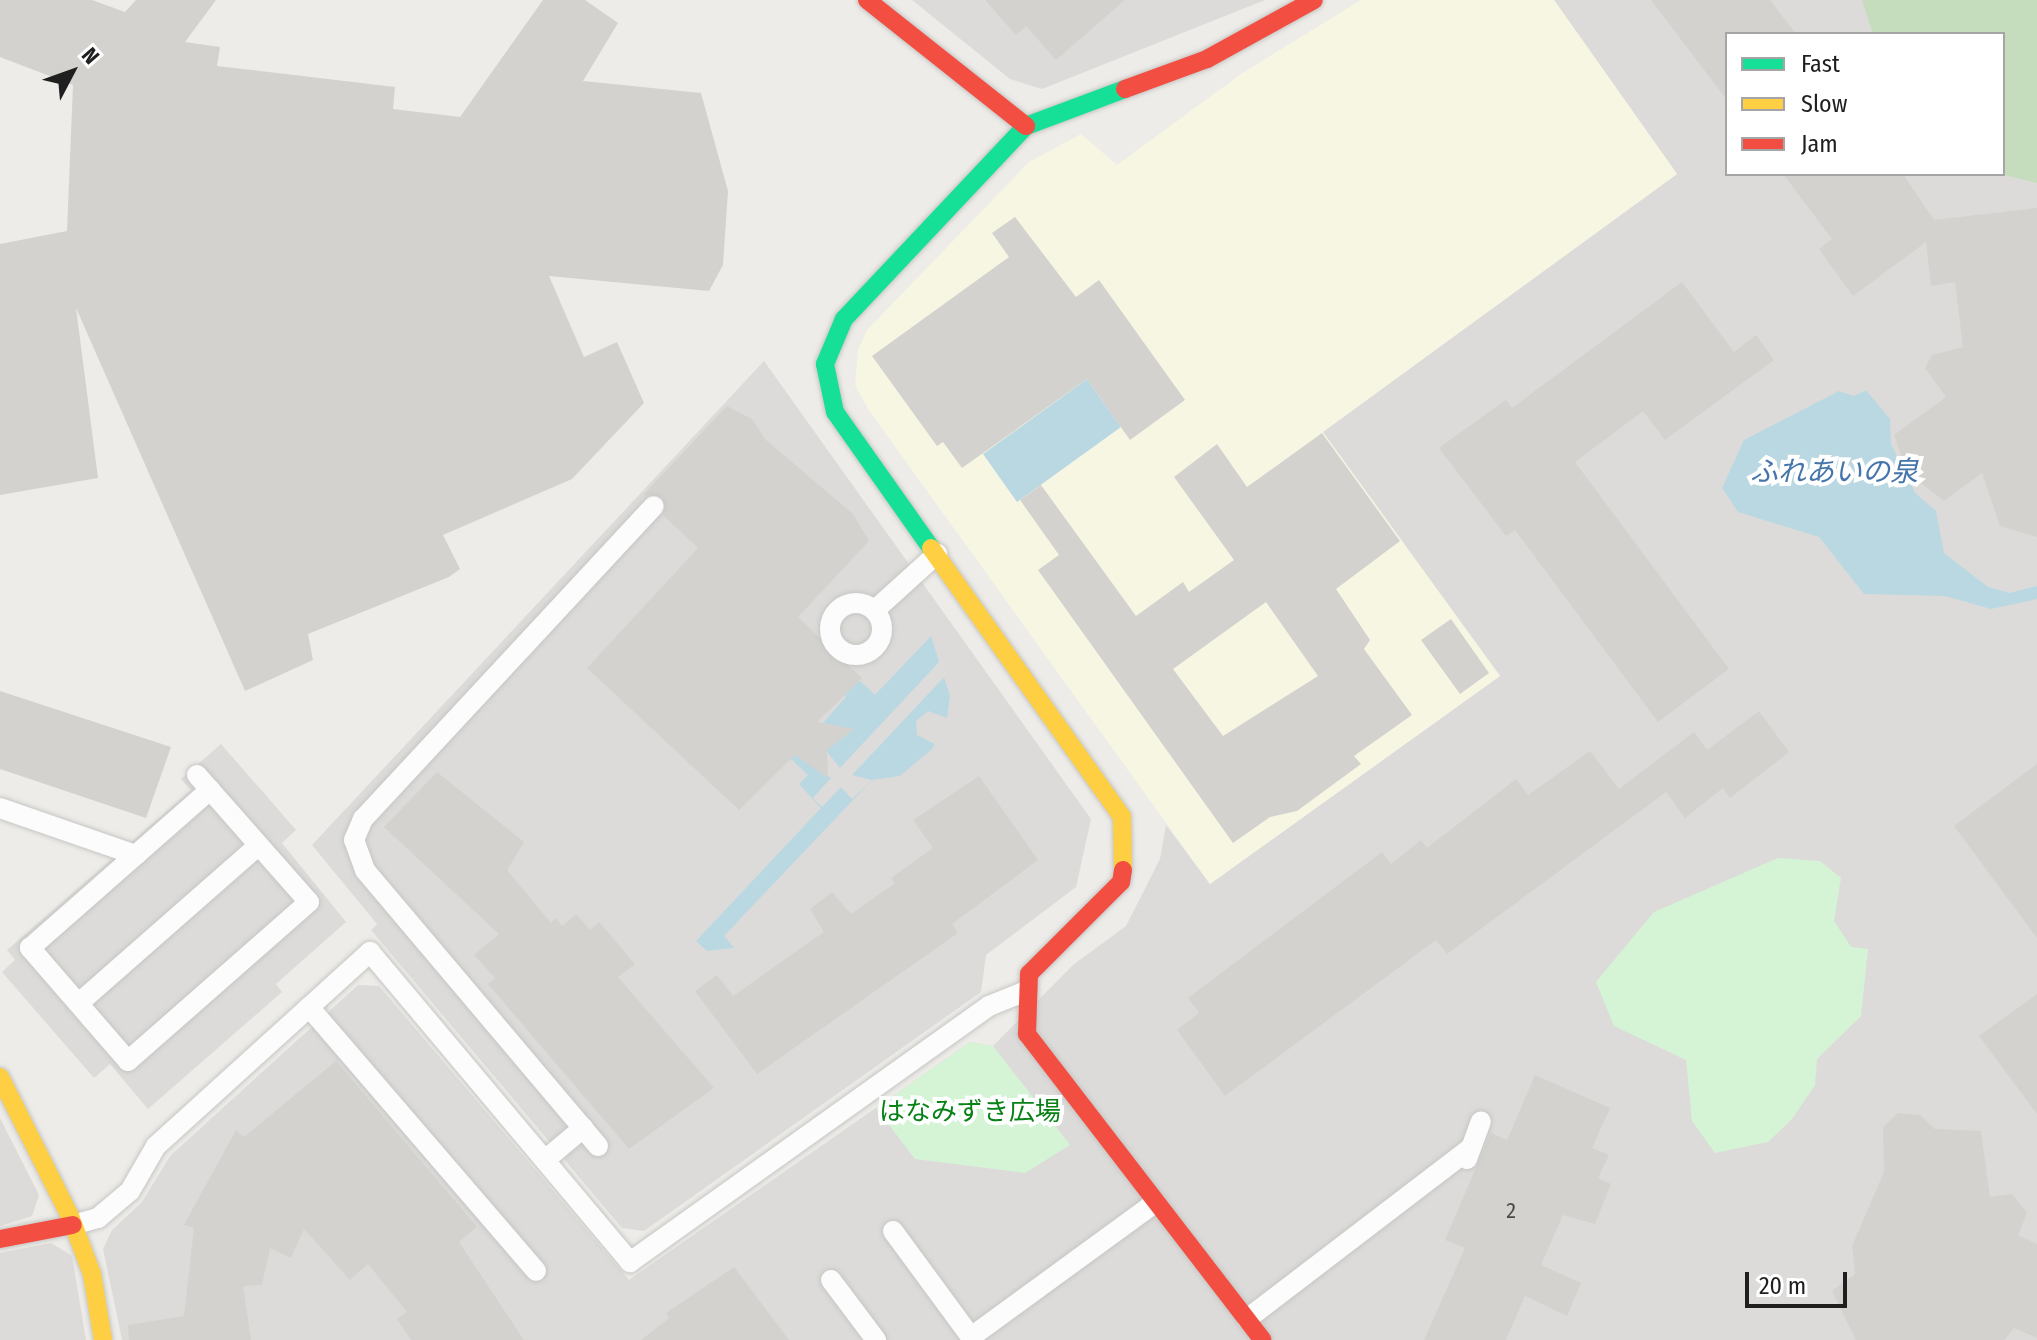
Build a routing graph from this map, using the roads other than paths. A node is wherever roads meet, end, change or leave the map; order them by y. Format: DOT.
graph roads {
  1 [pos="867,0"];
  2 [pos="1314,0"];
  3 [pos="906,1"];
  4 [pos="891,20"];
  5 [pos="1026,126"];
  6 [pos="654,506"];
  7 [pos="937,554"];
  8 [pos="875,610"];
  9 [pos="0,808"];
  10 [pos="258,846"];
  11 [pos="136,855"];
  12 [pos="1026,991"];
  13 [pos="79,1003"];
  14 [pos="309,1007"];
  15 [pos="0,1077"];
  16 [pos="1481,1121"];
  17 [pos="583,1128"];
  18 [pos="598,1146"];
  19 [pos="1471,1148"];
  20 [pos="545,1160"];
  21 [pos="1463,1169"];
  22 [pos="1155,1203"];
  23 [pos="73,1225"];
  24 [pos="893,1231"];
  25 [pos="0,1239"];
  26 [pos="536,1271"];
  27 [pos="831,1280"];
  28 [pos="1247,1319"];
  29 [pos="971,1339"];
  30 [pos="103,1340"];
  31 [pos="876,1340"];
  32 [pos="1263,1340"];
  1 -- 4 [label="street"];
  2 -- 5 [label="street"];
  3 -- 4 [label="lane"];
  4 -- 5 [label="street"];
  5 -- 7 [label="street"];
  6 -- 17 [label="lane"];
  7 -- 8 [label="lane"];
  7 -- 12 [label="street"];
  9 -- 11 [label="lane"];
  10 -- 11 [label="lane"];
  10 -- 13 [label="lane"];
  10 -- 13 [label="lane"];
  11 -- 13 [label="lane"];
  12 -- 20 [label="lane"];
  12 -- 22 [label="street"];
  14 -- 20 [label="lane"];
  14 -- 23 [label="lane"];
  14 -- 26 [label="lane"];
  15 -- 23 [label="street"];
  16 -- 19 [label="lane"];
  17 -- 18 [label="lane"];
  17 -- 20 [label="lane"];
  19 -- 21 [label="lane"];
  19 -- 28 [label="lane"];
  22 -- 28 [label="street"];
  22 -- 29 [label="lane"];
  23 -- 25 [label="street"];
  23 -- 30 [label="street"];
  24 -- 29 [label="lane"];
  27 -- 31 [label="lane"];
  28 -- 32 [label="street"];
}
